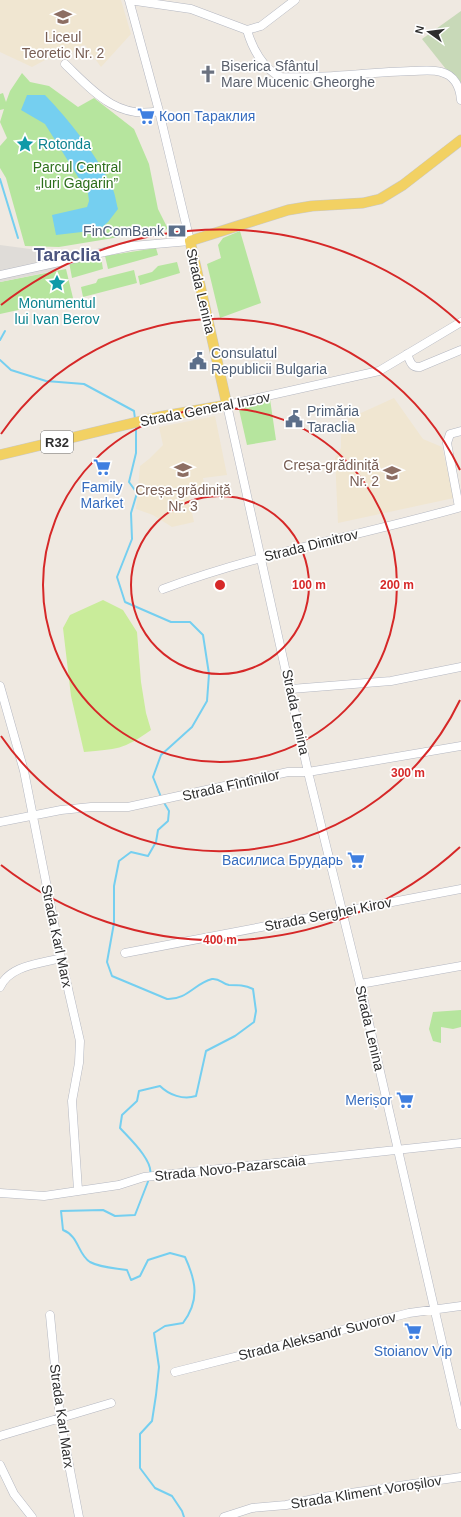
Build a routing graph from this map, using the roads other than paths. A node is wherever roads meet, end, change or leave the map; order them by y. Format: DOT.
graph roads {
  1 [pos="129,0"];
  2 [pos="295,0"];
  3 [pos="247,30"];
  4 [pos="65,64"];
  5 [pos="461,100"];
  6 [pos="159,111"];
  7 [pos="461,140"];
  8 [pos="190,241"];
  9 [pos="0,275"];
  10 [pos="461,322"];
  11 [pos="461,350"];
  12 [pos="407,354"];
  13 [pos="227,405"];
  14 [pos="461,431"];
  15 [pos="0,455"];
  16 [pos="460,507"];
  17 [pos="261,558"];
  18 [pos="163,589"];
  19 [pos="461,667"];
  20 [pos="0,686"];
  21 [pos="291,689"];
  22 [pos="461,746"];
  23 [pos="308,772"];
  24 [pos="34,816"];
  25 [pos="0,822"];
  26 [pos="461,889"];
  27 [pos="341,911"];
  28 [pos="125,953"];
  29 [pos="61,958"];
  30 [pos="461,966"];
  31 [pos="360,984"];
  32 [pos="0,987"];
  33 [pos="461,1143"];
  34 [pos="397,1150"];
  35 [pos="78,1190"];
  36 [pos="0,1194"];
  37 [pos="461,1306"];
  38 [pos="433,1309"];
  39 [pos="50,1315"];
  40 [pos="175,1372"];
  41 [pos="111,1403"];
  42 [pos="60,1418"];
  43 [pos="461,1425"];
  44 [pos="0,1436"];
  45 [pos="0,1465"];
  46 [pos="461,1477"];
  47 [pos="32,1517"];
  48 [pos="79,1517"];
  49 [pos="224,1517"];
  1 -- 3 [label="street"];
  1 -- 6 [label="street, Strada Lenina"];
  2 -- 3 [label="street"];
  3 -- 5 [label="street"];
  4 -- 6 [label="street"];
  6 -- 8 [label="street, Strada Lenina"];
  7 -- 8 [label="main road"];
  8 -- 9 [label="street"];
  8 -- 13 [label="main road, Strada Lenina"];
  10 -- 12 [label="street, Strada General Inzov"];
  11 -- 12 [label="street"];
  12 -- 13 [label="street, Strada General Inzov"];
  13 -- 15 [label="main road, Strada General Inzov / R32"];
  13 -- 17 [label="street, Strada Lenina"];
  14 -- 16 [label="street"];
  16 -- 17 [label="street, Strada Dimitrov"];
  17 -- 18 [label="street, Strada Dimitrov"];
  17 -- 21 [label="street, Strada Lenina"];
  19 -- 21 [label="street"];
  20 -- 24 [label="street, Strada Karl Marx"];
  21 -- 23 [label="street, Strada Lenina"];
  22 -- 23 [label="street, Strada Fîntînilor"];
  23 -- 24 [label="street, Strada Fîntînilor"];
  23 -- 27 [label="street, Strada Lenina"];
  24 -- 25 [label="street, Strada Fîntînilor"];
  24 -- 29 [label="street, Strada Karl Marx"];
  26 -- 27 [label="street, Strada Serghei Kirov"];
  27 -- 28 [label="street, Strada Serghei Kirov"];
  27 -- 31 [label="street, Strada Lenina"];
  29 -- 32 [label="street"];
  29 -- 35 [label="street, Strada Karl Marx"];
  30 -- 31 [label="street"];
  31 -- 34 [label="street, Strada Lenina"];
  33 -- 34 [label="street, Strada Novo-Pazarscaia"];
  34 -- 35 [label="street, Strada Novo-Pazarscaia"];
  34 -- 38 [label="street, Strada Lenina"];
  35 -- 36 [label="street, Strada Novo-Pazarscaia"];
  37 -- 38 [label="street, Strada Aleksandr Suvorov"];
  38 -- 40 [label="street, Strada Aleksandr Suvorov"];
  38 -- 43 [label="street, Strada Lenina"];
  39 -- 42 [label="street, Strada Karl Marx"];
  41 -- 42 [label="street"];
  42 -- 44 [label="street"];
  42 -- 48 [label="street, Strada Karl Marx"];
  45 -- 47 [label="street"];
  46 -- 49 [label="street, Strada Kliment Voroșilov"];
}
